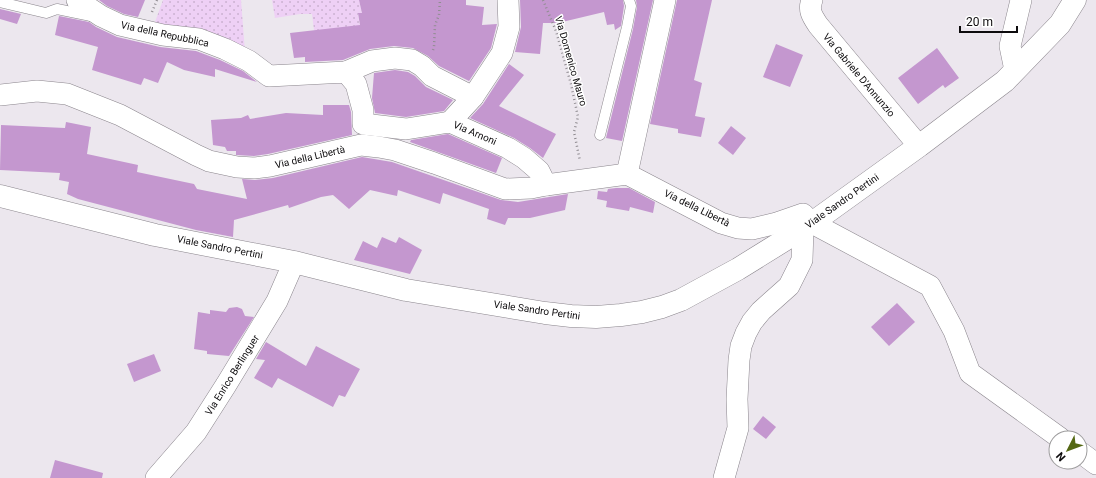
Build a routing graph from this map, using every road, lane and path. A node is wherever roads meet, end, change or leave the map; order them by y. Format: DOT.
graph roads {
  1 [pos="77,0"];
  2 [pos="440,0"];
  3 [pos="508,0"];
  4 [pos="544,0"];
  5 [pos="629,0"];
  6 [pos="665,0"];
  7 [pos="812,0"];
  8 [pos="1021,0"];
  9 [pos="1075,0"];
  10 [pos="0,2"];
  11 [pos="101,16"];
  12 [pos="422,66"];
  13 [pos="1015,70"];
  14 [pos="346,72"];
  15 [pos="0,95"];
  16 [pos="473,97"];
  17 [pos="450,122"];
  18 [pos="600,134"];
  19 [pos="918,146"];
  20 [pos="578,151"];
  21 [pos="627,174"];
  22 [pos="546,185"];
  23 [pos="0,196"];
  24 [pos="807,226"];
  25 [pos="294,262"];
  26 [pos="1049,430"];
  27 [pos="156,478"];
  28 [pos="724,478"];
  1 -- 11 [label="street, Via della Repubblica"];
  2 -- 12 [label="path"];
  3 -- 16 [label="street"];
  4 -- 20 [label="path, Via Domenico Mauro"];
  5 -- 18 [label="lane"];
  6 -- 21 [label="street"];
  7 -- 19 [label="street, Via Gabriele D'Annunzio"];
  8 -- 13 [label="street"];
  9 -- 13 [label="street, Viale Sandro Pertini"];
  10 -- 11 [label="lane"];
  11 -- 14 [label="street, Via della Repubblica"];
  12 -- 14 [label="street, Via della Repubblica"];
  12 -- 16 [label="street, Via della Repubblica"];
  13 -- 19 [label="street, Viale Sandro Pertini"];
  14 -- 17 [label="street, Via Arnoni"];
  15 -- 22 [label="street, Via della Libertà"];
  16 -- 17 [label="street"];
  17 -- 22 [label="street, Via Arnoni"];
  19 -- 24 [label="street, Viale Sandro Pertini"];
  21 -- 22 [label="street, Via della Libertà"];
  21 -- 24 [label="street, Via della Libertà"];
  23 -- 25 [label="street, Viale Sandro Pertini"];
  24 -- 25 [label="street, Viale Sandro Pertini"];
  24 -- 26 [label="street"];
  24 -- 28 [label="street"];
  25 -- 27 [label="street, Via Enrico Berlinguer"];
}
